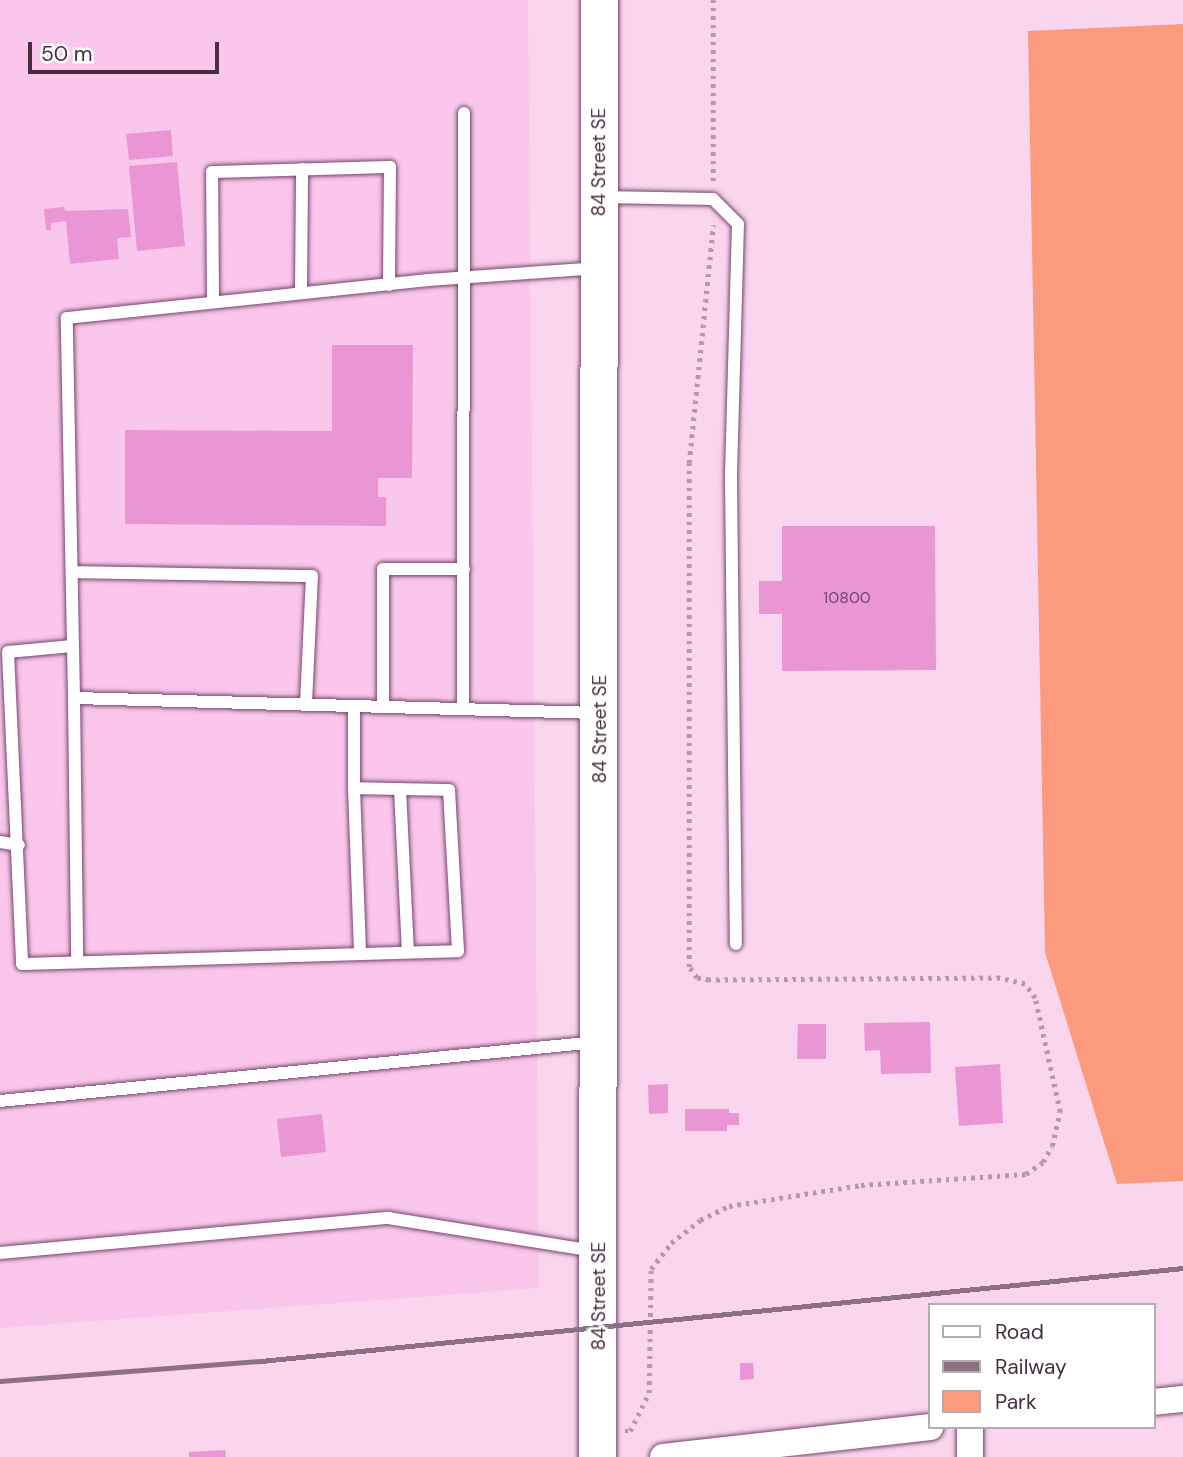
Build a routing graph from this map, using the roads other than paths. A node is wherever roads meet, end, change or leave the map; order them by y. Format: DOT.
graph roads {
  1 [pos="599,0"];
  2 [pos="464,113"];
  3 [pos="302,169"];
  4 [pos="599,197"];
  5 [pos="599,268"];
  6 [pos="465,278"];
  7 [pos="389,285"];
  8 [pos="301,292"];
  9 [pos="213,301"];
  10 [pos="464,569"];
  11 [pos="72,572"];
  12 [pos="72,646"];
  13 [pos="4,652"];
  14 [pos="74,698"];
  15 [pos="306,705"];
  16 [pos="354,706"];
  17 [pos="383,707"];
  18 [pos="463,709"];
  19 [pos="600,713"];
  20 [pos="354,788"];
  21 [pos="400,789"];
  22 [pos="0,842"];
  23 [pos="19,845"];
  24 [pos="736,944"];
  25 [pos="408,952"];
  26 [pos="359,953"];
  27 [pos="77,961"];
  28 [pos="600,1042"];
  29 [pos="0,1101"];
  30 [pos="600,1252"];
  31 [pos="0,1254"];
  32 [pos="1183,1399"];
  33 [pos="1155,1402"];
  34 [pos="928,1427"];
  35 [pos="970,1429"];
  36 [pos="597,1457"];
  37 [pos="663,1457"];
  38 [pos="970,1457"];
  1 -- 4 [label="street, 84 Street SE"];
  2 -- 6 [label="lane"];
  3 -- 7 [label="lane"];
  3 -- 8 [label="lane"];
  3 -- 9 [label="lane"];
  4 -- 5 [label="street, 84 Street SE"];
  4 -- 24 [label="lane"];
  5 -- 6 [label="lane"];
  5 -- 19 [label="street, 84 Street SE"];
  6 -- 7 [label="lane"];
  6 -- 10 [label="lane"];
  7 -- 8 [label="lane"];
  8 -- 9 [label="lane"];
  9 -- 11 [label="lane"];
  10 -- 17 [label="lane"];
  10 -- 18 [label="lane"];
  11 -- 12 [label="lane"];
  11 -- 15 [label="lane"];
  12 -- 13 [label="lane"];
  12 -- 14 [label="lane"];
  13 -- 23 [label="lane"];
  14 -- 15 [label="lane"];
  14 -- 27 [label="lane"];
  15 -- 16 [label="lane"];
  16 -- 17 [label="lane"];
  16 -- 20 [label="lane"];
  17 -- 18 [label="lane"];
  18 -- 19 [label="lane"];
  19 -- 28 [label="street, 84 Street SE"];
  20 -- 21 [label="lane"];
  20 -- 26 [label="lane"];
  21 -- 25 [label="lane"];
  21 -- 25 [label="lane"];
  22 -- 23 [label="lane"];
  23 -- 27 [label="lane"];
  25 -- 26 [label="lane"];
  26 -- 27 [label="lane"];
  28 -- 29 [label="lane"];
  28 -- 30 [label="street, 84 Street SE"];
  30 -- 31 [label="lane"];
  30 -- 36 [label="street, 84 Street SE"];
  32 -- 33 [label="street"];
  34 -- 37 [label="street"];
  35 -- 38 [label="street"];
}
